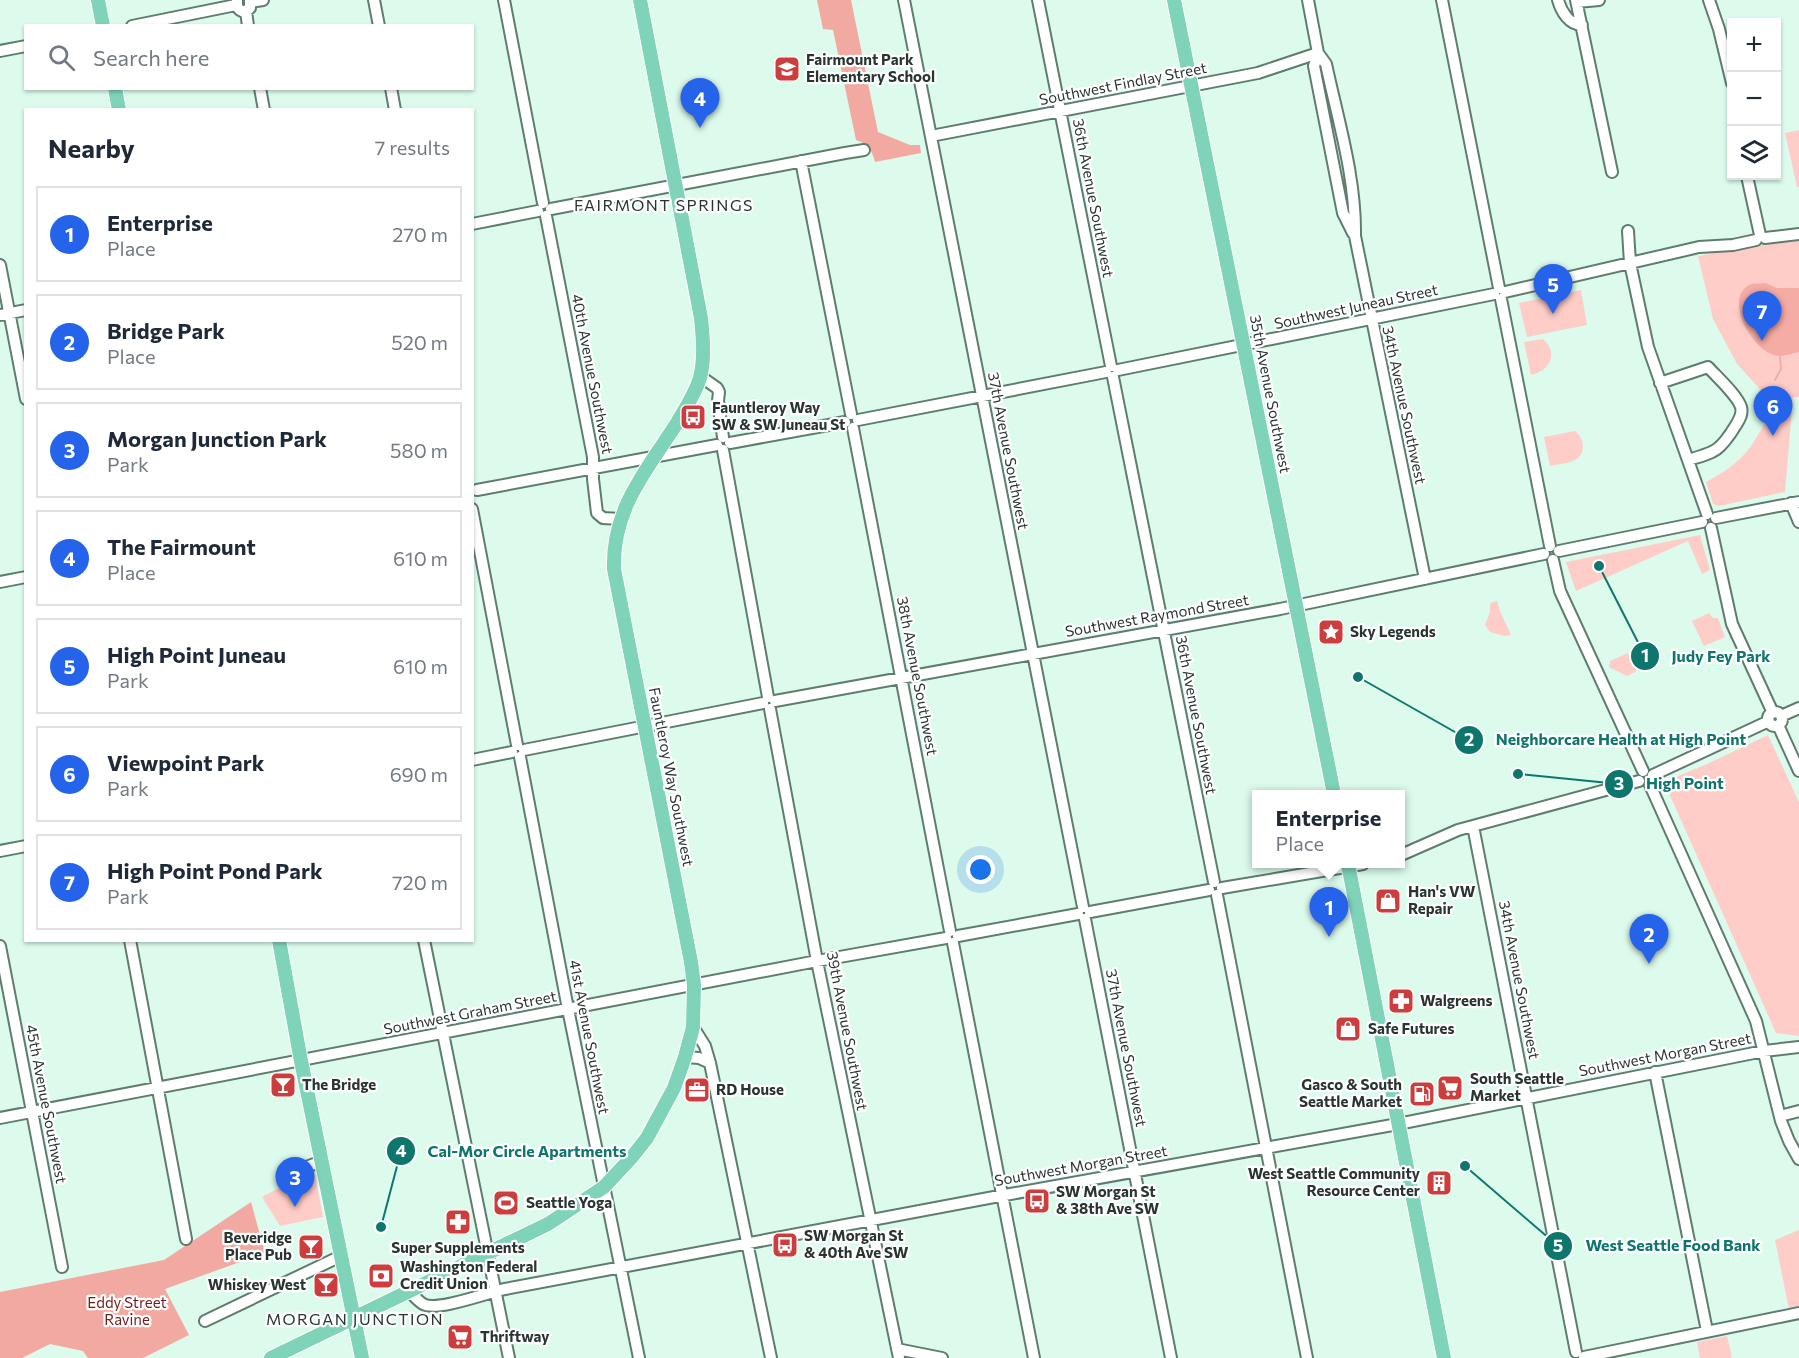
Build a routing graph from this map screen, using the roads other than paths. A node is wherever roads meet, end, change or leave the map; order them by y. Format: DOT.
graph roads {
  1 [pos="99,0"];
  2 [pos="263,0"];
  3 [pos="374,0"];
  4 [pos="504,0"];
  5 [pos="640,0"];
  6 [pos="904,0"];
  7 [pos="1038,0"];
  8 [pos="1174,0"];
  9 [pos="1308,0"];
  10 [pos="1442,0"];
  11 [pos="1558,0"];
  12 [pos="1599,0"];
  13 [pos="1709,0"];
  14 [pos="1577,1"];
  15 [pos="244,4"];
  16 [pos="103,24"];
  17 [pos="142,24"];
  18 [pos="248,24"];
  19 [pos="379,24"];
  20 [pos="1582,25"];
  21 [pos="24,46"];
  22 [pos="0,51"];
  23 [pos="1318,53"];
  24 [pos="1729,72"];
  25 [pos="1192,87"];
  26 [pos="116,90"];
  27 [pos="260,90"];
  28 [pos="391,90"];
  29 [pos="120,108"];
  30 [pos="264,108"];
  31 [pos="395,108"];
  32 [pos="1060,111"];
  33 [pos="931,136"];
  34 [pos="864,150"];
  35 [pos="801,161"];
  36 [pos="1612,172"];
  37 [pos="1748,180"];
  38 [pos="676,185"];
  39 [pos="545,210"];
  40 [pos="474,224"];
  41 [pos="1628,231"];
  42 [pos="1799,234"];
  43 [pos="1760,238"];
  44 [pos="1630,263"];
  45 [pos="0,265"];
  46 [pos="1500,293"];
  47 [pos="24,310"];
  48 [pos="5,314"];
  49 [pos="1372,319"];
  50 [pos="1244,346"];
  51 [pos="1112,371"];
  52 [pos="700,376"];
  53 [pos="1660,383"];
  54 [pos="24,391"];
  55 [pos="982,395"];
  56 [pos="852,421"];
  57 [pos="723,444"];
  58 [pos="656,457"];
  59 [pos="1688,460"];
  60 [pos="593,469"];
  61 [pos="474,491"];
  62 [pos="1795,503"];
  63 [pos="620,519"];
  64 [pos="474,520"];
  65 [pos="1709,520"];
  66 [pos="1799,522"];
  67 [pos="1551,553"];
  68 [pos="24,577"];
  69 [pos="1425,579"];
  70 [pos="0,582"];
  71 [pos="1295,606"];
  72 [pos="1164,630"];
  73 [pos="1033,654"];
  74 [pos="902,678"];
  75 [pos="769,703"];
  76 [pos="1799,708"];
  77 [pos="1775,719"];
  78 [pos="645,726"];
  79 [pos="518,751"];
  80 [pos="474,760"];
  81 [pos="1799,771"];
  82 [pos="1646,778"];
  83 [pos="1333,790"];
  84 [pos="1473,826"];
  85 [pos="24,846"];
  86 [pos="0,851"];
  87 [pos="1405,853"];
  88 [pos="1331,868"];
  89 [pos="1354,868"];
  90 [pos="1215,889"];
  91 [pos="1084,913"];
  92 [pos="952,937"];
  93 [pos="130,942"];
  94 [pos="279,942"];
  95 [pos="424,942"];
  96 [pos="0,946"];
  97 [pos="817,961"];
  98 [pos="694,985"];
  99 [pos="568,1009"];
  100 [pos="693,1027"];
  101 [pos="442,1033"];
  102 [pos="1799,1047"];
  103 [pos="1764,1051"];
  104 [pos="1799,1054"];
  105 [pos="685,1057"];
  106 [pos="302,1061"];
  107 [pos="710,1063"];
  108 [pos="1655,1072"];
  109 [pos="158,1087"];
  110 [pos="1527,1098"];
  111 [pos="1799,1111"];
  112 [pos="32,1112"];
  113 [pos="1780,1116"];
  114 [pos="0,1118"];
  115 [pos="1398,1124"];
  116 [pos="1266,1148"];
  117 [pos="1799,1160"];
  118 [pos="322,1161"];
  119 [pos="1134,1172"];
  120 [pos="289,1180"];
  121 [pos="604,1187"];
  122 [pos="1002,1195"];
  123 [pos="870,1220"];
  124 [pos="186,1239"];
  125 [pos="748,1243"];
  126 [pos="487,1254"];
  127 [pos="341,1256"];
  128 [pos="62,1267"];
  129 [pos="620,1267"];
  130 [pos="495,1291"];
  131 [pos="409,1292"];
  132 [pos="1799,1313"];
  133 [pos="354,1318"];
  134 [pos="205,1321"];
  135 [pos="1707,1331"];
  136 [pos="898,1353"];
  137 [pos="1579,1356"];
  138 [pos="271,1358"];
  139 [pos="363,1358"];
  140 [pos="509,1358"];
  141 [pos="639,1358"];
  142 [pos="771,1358"];
  143 [pos="942,1358"];
  144 [pos="1034,1358"];
  145 [pos="1172,1358"];
  146 [pos="1307,1358"];
  147 [pos="1444,1358"];
  1 -- 16 [label="main road"];
  2 -- 15 [label="street"];
  3 -- 19 [label="street"];
  4 -- 39 [label="street, 40th Avenue Southwest"];
  5 -- 38 [label="main road, Fauntleroy Way Southwest"];
  6 -- 33 [label="street, 37th Avenue Southwest"];
  7 -- 32 [label="street, 36th Avenue Southwest"];
  8 -- 25 [label="main road, 35th Avenue Southwest"];
  9 -- 23 [label="street, 34th Avenue Southwest"];
  10 -- 46 [label="street"];
  11 -- 20 [label="street"];
  12 -- 14 [label="street"];
  13 -- 24 [label="street"];
  14 -- 20 [label="street"];
  15 -- 17 [label="street"];
  15 -- 18 [label="street"];
  20 -- 36 [label="street"];
  21 -- 22 [label="street"];
  23 -- 25 [label="street, Southwest Findlay Street"];
  23 -- 49 [label="street, 34th Avenue Southwest"];
  25 -- 32 [label="street, Southwest Findlay Street"];
  25 -- 50 [label="main road, 35th Avenue Southwest"];
  26 -- 29 [label="main road"];
  27 -- 30 [label="street"];
  28 -- 31 [label="street"];
  32 -- 33 [label="street, Southwest Findlay Street"];
  32 -- 51 [label="street, 36th Avenue Southwest"];
  33 -- 55 [label="street, 37th Avenue Southwest"];
  34 -- 35 [label="street"];
  35 -- 38 [label="street"];
  35 -- 56 [label="street, 38th Avenue Southwest"];
  37 -- 43 [label="street"];
  38 -- 39 [label="street"];
  38 -- 52 [label="main road, Fauntleroy Way Southwest"];
  39 -- 40 [label="street"];
  39 -- 60 [label="street, 40th Avenue Southwest"];
  41 -- 44 [label="street"];
  42 -- 43 [label="street, Southwest Juneau Street"];
  43 -- 44 [label="street, Southwest Juneau Street"];
  44 -- 46 [label="street, Southwest Juneau Street"];
  44 -- 53 [label="street"];
  45 -- 48 [label="street"];
  46 -- 49 [label="street, Southwest Juneau Street"];
  46 -- 67 [label="street"];
  47 -- 48 [label="street"];
  48 -- 54 [label="street"];
  49 -- 50 [label="street, Southwest Juneau Street"];
  49 -- 69 [label="street, 34th Avenue Southwest"];
  50 -- 51 [label="street, Southwest Juneau Street"];
  50 -- 71 [label="main road, 35th Avenue Southwest"];
  51 -- 55 [label="street, Southwest Juneau Street"];
  51 -- 72 [label="street, 36th Avenue Southwest"];
  52 -- 57 [label="street, 39th Avenue Southwest"];
  52 -- 58 [label="main road, Fauntleroy Way Southwest"];
  53 -- 59 [label="street"];
  53 -- 59 [label="street"];
  55 -- 56 [label="street, Southwest Juneau Street"];
  55 -- 73 [label="street, 37th Avenue Southwest"];
  56 -- 57 [label="street, Southwest Juneau Street"];
  56 -- 74 [label="street, 38th Avenue Southwest"];
  57 -- 58 [label="street, Southwest Juneau Street"];
  57 -- 75 [label="street, 39th Avenue Southwest"];
  58 -- 60 [label="street, Southwest Juneau Street"];
  58 -- 63 [label="main road, Fauntleroy Way Southwest"];
  59 -- 65 [label="street"];
  60 -- 61 [label="street, Southwest Juneau Street"];
  60 -- 63 [label="street, 40th Avenue Southwest"];
  62 -- 65 [label="street, Southwest Raymond Street"];
  62 -- 66 [label="street"];
  63 -- 78 [label="main road, Fauntleroy Way Southwest"];
  64 -- 79 [label="street, 41st Avenue Southwest"];
  65 -- 67 [label="street, Southwest Raymond Street"];
  65 -- 77 [label="street"];
  67 -- 69 [label="street, Southwest Raymond Street"];
  67 -- 82 [label="street"];
  68 -- 70 [label="street"];
  69 -- 71 [label="street, Southwest Raymond Street"];
  71 -- 72 [label="street, Southwest Raymond Street"];
  71 -- 83 [label="main road, 35th Avenue Southwest"];
  72 -- 73 [label="street, Southwest Raymond Street"];
  72 -- 90 [label="street, 36th Avenue Southwest"];
  73 -- 74 [label="street, Southwest Raymond Street"];
  73 -- 91 [label="street, 37th Avenue Southwest"];
  74 -- 75 [label="street, Southwest Raymond Street"];
  74 -- 92 [label="street, 38th Avenue Southwest"];
  75 -- 78 [label="street, Southwest Raymond Street"];
  75 -- 97 [label="street, 39th Avenue Southwest"];
  76 -- 77 [label="street"];
  77 -- 81 [label="street"];
  77 -- 82 [label="street"];
  78 -- 79 [label="street, Southwest Raymond Street"];
  78 -- 98 [label="main road, Fauntleroy Way Southwest"];
  79 -- 80 [label="street, Southwest Raymond Street"];
  79 -- 99 [label="street, 41st Avenue Southwest"];
  82 -- 84 [label="street"];
  82 -- 103 [label="street"];
  84 -- 87 [label="street"];
  84 -- 110 [label="street, 34th Avenue Southwest"];
  85 -- 86 [label="street"];
  88 -- 90 [label="street, Southwest Graham Street"];
  89 -- 115 [label="main road"];
  90 -- 91 [label="street, Southwest Graham Street"];
  90 -- 116 [label="street, 36th Avenue Southwest"];
  91 -- 92 [label="street, Southwest Graham Street"];
  91 -- 119 [label="street, 37th Avenue Southwest"];
  92 -- 97 [label="street, Southwest Graham Street"];
  92 -- 122 [label="street, 38th Avenue Southwest"];
  93 -- 109 [label="street"];
  94 -- 106 [label="main road"];
  95 -- 101 [label="street"];
  96 -- 112 [label="street, 45th Avenue Southwest"];
  97 -- 98 [label="street, Southwest Graham Street"];
  97 -- 123 [label="street, 39th Avenue Southwest"];
  98 -- 99 [label="street, Southwest Graham Street"];
  98 -- 100 [label="main road, Fauntleroy Way Southwest"];
  99 -- 101 [label="street, Southwest Graham Street"];
  99 -- 121 [label="street, 41st Avenue Southwest"];
  100 -- 105 [label="main road, Fauntleroy Way Southwest"];
  100 -- 107 [label="street"];
  101 -- 106 [label="street, Southwest Graham Street"];
  101 -- 126 [label="street"];
  102 -- 103 [label="street"];
  103 -- 104 [label="street"];
  103 -- 108 [label="street, Southwest Morgan Street"];
  103 -- 113 [label="street"];
  105 -- 107 [label="street"];
  105 -- 121 [label="main road, Fauntleroy Way Southwest"];
  106 -- 109 [label="street, Southwest Graham Street"];
  106 -- 118 [label="main road"];
  107 -- 125 [label="street"];
  108 -- 110 [label="street, Southwest Morgan Street"];
  108 -- 135 [label="street"];
  109 -- 112 [label="street, Southwest Graham Street"];
  109 -- 124 [label="street"];
  110 -- 115 [label="street, Southwest Morgan Street"];
  110 -- 137 [label="street, 34th Avenue Southwest"];
  111 -- 113 [label="street"];
  112 -- 114 [label="street, Southwest Graham Street"];
  112 -- 128 [label="street, 45th Avenue Southwest"];
  113 -- 117 [label="street"];
  115 -- 116 [label="street, Southwest Morgan Street"];
  115 -- 147 [label="main road"];
  116 -- 119 [label="street, Southwest Morgan Street"];
  116 -- 146 [label="street, 36th Avenue Southwest"];
  118 -- 120 [label="street"];
  118 -- 127 [label="main road"];
  119 -- 122 [label="street, Southwest Morgan Street"];
  119 -- 145 [label="street, 37th Avenue Southwest"];
  121 -- 126 [label="main road, Fauntleroy Way Southwest"];
  121 -- 129 [label="street, 41st Avenue Southwest"];
  122 -- 123 [label="street, Southwest Morgan Street"];
  122 -- 144 [label="street, 38th Avenue Southwest"];
  123 -- 125 [label="street, Southwest Morgan Street"];
  123 -- 136 [label="street, 39th Avenue Southwest"];
  125 -- 129 [label="street, Southwest Morgan Street"];
  125 -- 142 [label="street"];
  126 -- 130 [label="street"];
  126 -- 131 [label="main road, Fauntleroy Way Southwest"];
  127 -- 133 [label="main road"];
  127 -- 134 [label="street"];
  129 -- 130 [label="street, Southwest Morgan Street"];
  129 -- 141 [label="street, 41st Avenue Southwest"];
  130 -- 131 [label="street, Southwest Morgan Street"];
  130 -- 140 [label="street"];
  131 -- 133 [label="main road, Fauntleroy Way Southwest"];
  132 -- 135 [label="street"];
  133 -- 138 [label="main road, Fauntleroy Way Southwest"];
  133 -- 139 [label="main road"];
  135 -- 137 [label="street"];
  136 -- 143 [label="street"];
}
